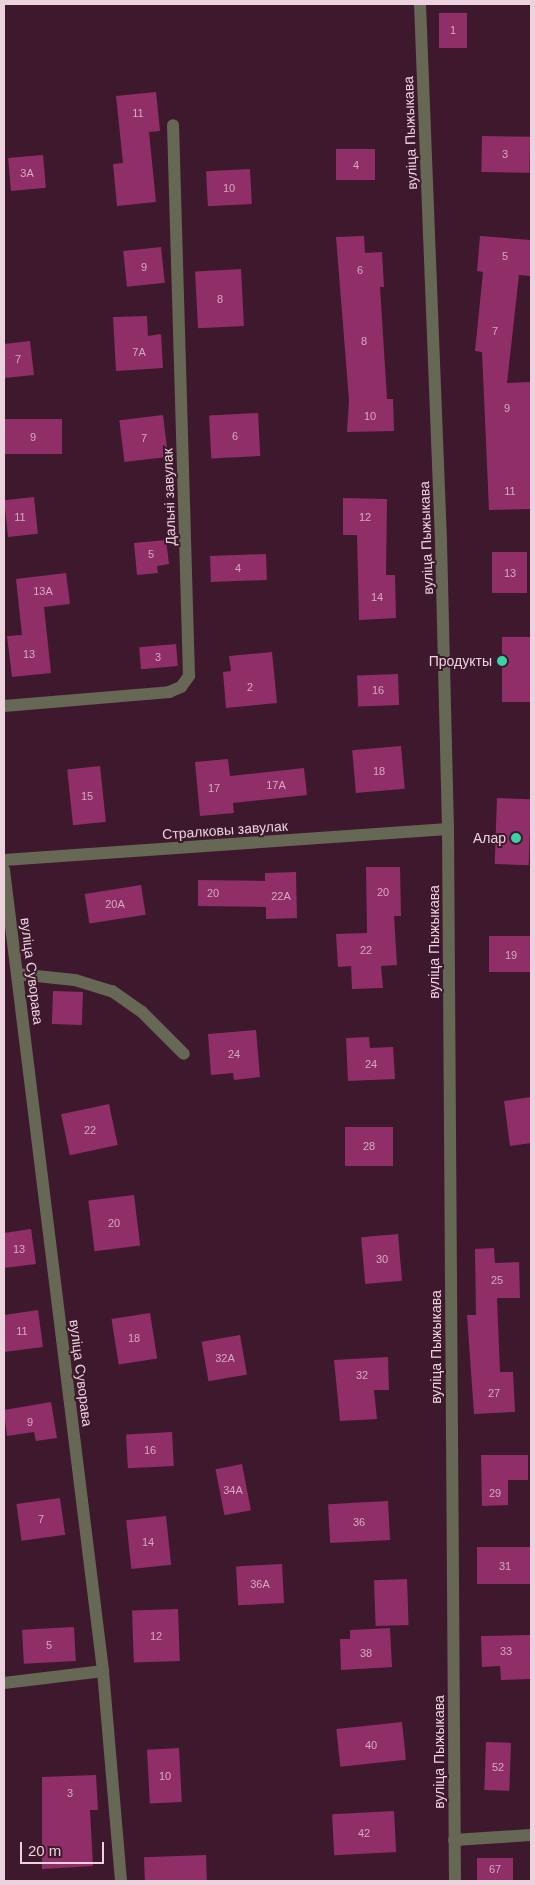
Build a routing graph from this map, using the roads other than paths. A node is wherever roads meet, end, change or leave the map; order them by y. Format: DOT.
graph roads {
  1 [pos="420,4"];
  2 [pos="172,125"];
  3 [pos="4,706"];
  4 [pos="448,829"];
  5 [pos="4,860"];
  6 [pos="4,870"];
  7 [pos="17,974"];
  8 [pos="184,1054"];
  9 [pos="103,1671"];
  10 [pos="4,1683"];
  11 [pos="531,1835"];
  12 [pos="454,1840"];
  13 [pos="121,1881"];
  14 [pos="455,1881"];
  1 -- 4 [label="street, вуліца Пыжыкава"];
  2 -- 3 [label="street, Дальні завулак"];
  4 -- 5 [label="street, Стралковы завулак"];
  4 -- 12 [label="street, вуліца Пыжыкава"];
  6 -- 7 [label="street, вуліца Суворава"];
  7 -- 8 [label="street"];
  7 -- 9 [label="street, вуліца Суворава"];
  9 -- 10 [label="street"];
  9 -- 13 [label="street, вуліца Суворава"];
  11 -- 12 [label="street"];
  12 -- 14 [label="street, вуліца Пыжыкава"];
}
